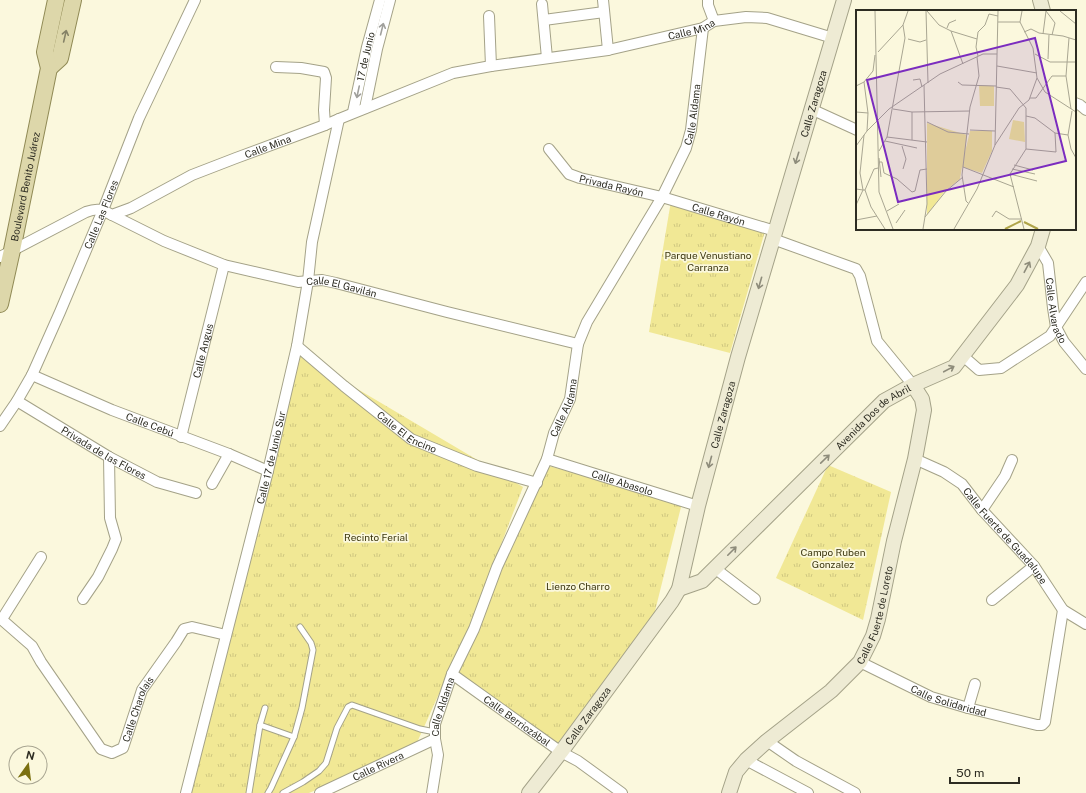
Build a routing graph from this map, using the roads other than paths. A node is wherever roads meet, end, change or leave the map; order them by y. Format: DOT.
graph roads {
  1 [pos="54,0"];
  2 [pos="74,0"];
  3 [pos="195,0"];
  4 [pos="380,0"];
  5 [pos="390,0"];
  6 [pos="603,0"];
  7 [pos="708,0"];
  8 [pos="844,0"];
  9 [pos="1040,0"];
  10 [pos="542,4"];
  11 [pos="1043,10"];
  12 [pos="604,12"];
  13 [pos="489,16"];
  14 [pos="544,20"];
  15 [pos="714,21"];
  16 [pos="703,28"];
  17 [pos="833,38"];
  18 [pos="367,47"];
  19 [pos="377,49"];
  20 [pos="608,50"];
  21 [pos="547,58"];
  22 [pos="491,66"];
  23 [pos="276,67"];
  24 [pos="49,68"];
  25 [pos="1076,103"];
  26 [pos="365,108"];
  27 [pos="811,109"];
  28 [pos="1086,110"];
  29 [pos="354,112"];
  30 [pos="339,118"];
  31 [pos="325,125"];
  32 [pos="856,130"];
  33 [pos="549,149"];
  34 [pos="662,197"];
  35 [pos="107,213"];
  36 [pos="1042,230"];
  37 [pos="774,235"];
  38 [pos="1038,246"];
  39 [pos="6,254"];
  40 [pos="224,264"];
  41 [pos="308,281"];
  42 [pos="1086,282"];
  43 [pos="0,304"];
  44 [pos="1056,327"];
  45 [pos="578,344"];
  46 [pos="297,346"];
  47 [pos="963,356"];
  48 [pos="1086,369"];
  49 [pos="32,375"];
  50 [pos="913,385"];
  51 [pos="17,401"];
  52 [pos="0,426"];
  53 [pos="181,437"];
  54 [pos="229,454"];
  55 [pos="108,457"];
  56 [pos="547,459"];
  57 [pos="914,459"];
  58 [pos="1012,460"];
  59 [pos="268,471"];
  60 [pos="537,483"];
  61 [pos="212,484"];
  62 [pos="196,493"];
  63 [pos="698,506"];
  64 [pos="982,510"];
  65 [pos="41,557"];
  66 [pos="1034,566"];
  67 [pos="716,567"];
  68 [pos="679,588"];
  69 [pos="82,598"];
  70 [pos="755,599"];
  71 [pos="992,600"];
  72 [pos="1063,610"];
  73 [pos="1,618"];
  74 [pos="1086,624"];
  75 [pos="300,627"];
  76 [pos="226,635"];
  77 [pos="860,662"];
  78 [pos="452,674"];
  79 [pos="974,684"];
  80 [pos="265,708"];
  81 [pos="968,708"];
  82 [pos="260,725"];
  83 [pos="435,735"];
  84 [pos="294,737"];
  85 [pos="767,741"];
  86 [pos="561,752"];
  87 [pos="746,760"];
  88 [pos="730,792"];
  89 [pos="186,793"];
  90 [pos="249,793"];
  91 [pos="268,793"];
  92 [pos="283,793"];
  93 [pos="320,793"];
  94 [pos="432,793"];
  95 [pos="529,793"];
  96 [pos="622,793"];
  97 [pos="808,793"];
  98 [pos="855,793"];
  1 -- 24 [label="main road, Boulevard Benito Juárez"];
  24 -- 2 [label="main road, Boulevard Benito Juárez, one-way"];
  3 -- 35 [label="street, Calle Las Flores"];
  4 -- 18 [label="street, 17 de Junio"];
  19 -- 5 [label="street, 17 de Junio, one-way"];
  6 -- 12 [label="street"];
  7 -- 15 [label="street"];
  8 -- 17 [label="street, Calle Zaragoza"];
  9 -- 11 [label="street"];
  10 -- 14 [label="street"];
  12 -- 14 [label="street"];
  12 -- 20 [label="street"];
  13 -- 22 [label="street"];
  14 -- 21 [label="street"];
  15 -- 16 [label="street, Calle Mina"];
  15 -- 17 [label="street, Calle Mina"];
  16 -- 20 [label="street, Calle Mina"];
  16 -- 34 [label="street, Calle Aldama"];
  17 -- 27 [label="street, Calle Zaragoza"];
  18 -- 19 [label="street"];
  18 -- 29 [label="street, 17 de Junio, one-way"];
  19 -- 26 [label="street, 17 de Junio"];
  20 -- 21 [label="street, Calle Mina"];
  21 -- 22 [label="street, Calle Mina"];
  22 -- 26 [label="street, Calle Mina"];
  23 -- 31 [label="street"];
  24 -- 39 [label="main road, Boulevard Benito Juárez"];
  25 -- 28 [label="street"];
  26 -- 29 [label="street, Calle Mina"];
  27 -- 32 [label="street"];
  27 -- 37 [label="street, Calle Zaragoza, one-way"];
  29 -- 30 [label="street, Calle Mina"];
  30 -- 31 [label="street, Calle Mina"];
  30 -- 41 [label="street, Calle 17 de Junio Sur"];
  31 -- 35 [label="street, Calle Mina"];
  33 -- 34 [label="street, Privada Rayón"];
  34 -- 37 [label="street, Calle Rayón"];
  34 -- 45 [label="street, Calle Aldama"];
  35 -- 39 [label="street, Calle Mina"];
  35 -- 40 [label="street, Calle El Gavilán"];
  35 -- 49 [label="street, Calle Las Flores"];
  36 -- 38 [label="street, Avenida Dos de Abril"];
  37 -- 50 [label="street, Calle Rayón"];
  37 -- 63 [label="street, Calle Zaragoza, one-way"];
  38 -- 44 [label="street, Calle Alvarado"];
  47 -- 38 [label="street, Avenida Dos de Abril, one-way"];
  39 -- 43 [label="main road, Boulevard Benito Juárez"];
  40 -- 41 [label="street, Calle El Gavilán"];
  40 -- 53 [label="street, Calle Angus"];
  41 -- 45 [label="street, Calle El Gavilán"];
  41 -- 46 [label="street, Calle 17 de Junio Sur"];
  42 -- 44 [label="street"];
  44 -- 47 [label="street"];
  44 -- 48 [label="street, Calle Alvarado"];
  45 -- 56 [label="street, Calle Aldama"];
  46 -- 59 [label="street, Calle 17 de Junio Sur"];
  46 -- 60 [label="street, Calle El Encino"];
  50 -- 47 [label="street, Avenida Dos de Abril, one-way"];
  49 -- 51 [label="street, Calle Las Flores"];
  49 -- 53 [label="street, Calle Cebú"];
  50 -- 57 [label="street, Calle Fuerte de Loreto"];
  67 -- 50 [label="street, Avenida Dos de Abril, one-way"];
  51 -- 52 [label="street, Calle Las Flores"];
  51 -- 55 [label="street, Privada de las Flores"];
  53 -- 54 [label="street, Calle Cebú"];
  54 -- 59 [label="street, Calle Cebú"];
  54 -- 61 [label="street"];
  55 -- 62 [label="street, Privada de las Flores"];
  55 -- 69 [label="street"];
  56 -- 60 [label="street, Calle Aldama"];
  56 -- 63 [label="street, Calle Abasolo"];
  57 -- 64 [label="street, Calle Fuerte de Guadalupe"];
  57 -- 77 [label="street, Calle Fuerte de Loreto"];
  58 -- 64 [label="street"];
  59 -- 76 [label="street, Calle 17 de Junio Sur"];
  60 -- 78 [label="street, Calle Aldama"];
  63 -- 68 [label="street, Calle Zaragoza"];
  64 -- 66 [label="street, Calle Fuerte de Guadalupe"];
  65 -- 73 [label="street"];
  66 -- 71 [label="street"];
  66 -- 72 [label="street, Calle Fuerte de Guadalupe"];
  67 -- 68 [label="street, Avenida Dos de Abril"];
  67 -- 70 [label="street"];
  68 -- 86 [label="street, Calle Zaragoza"];
  72 -- 74 [label="street, Calle Fuerte de Guadalupe"];
  72 -- 81 [label="street, Calle Solidaridad"];
  73 -- 76 [label="street, Calle Charolais"];
  75 -- 84 [label="lane"];
  76 -- 89 [label="street, Calle 17 de Junio Sur"];
  77 -- 81 [label="street, Calle Solidaridad"];
  77 -- 85 [label="street, Calle Fuerte de Loreto"];
  78 -- 83 [label="street, Calle Aldama"];
  78 -- 86 [label="street, Calle Berriozábal"];
  79 -- 81 [label="street"];
  80 -- 82 [label="lane"];
  82 -- 84 [label="lane"];
  82 -- 90 [label="lane"];
  83 -- 92 [label="lane"];
  83 -- 93 [label="street, Calle Rivera"];
  83 -- 94 [label="street, Calle Aldama"];
  84 -- 91 [label="lane"];
  85 -- 87 [label="street, Calle Fuerte de Loreto"];
  85 -- 98 [label="street"];
  86 -- 95 [label="street, Calle Zaragoza"];
  86 -- 96 [label="street, Calle Berriozábal"];
  87 -- 88 [label="street, Calle Fuerte de Loreto"];
  87 -- 97 [label="street"];
}
